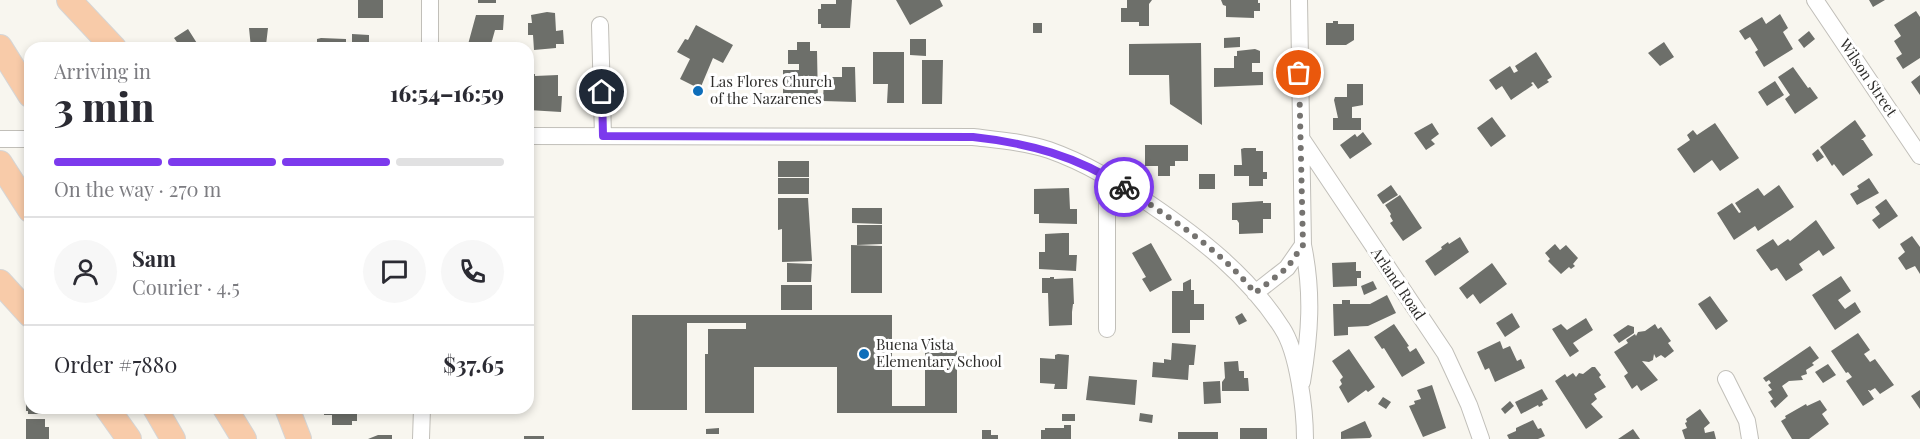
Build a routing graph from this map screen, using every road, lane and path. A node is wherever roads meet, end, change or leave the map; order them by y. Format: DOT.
graph roads {
  1 [pos="69,0"];
  2 [pos="430,0"];
  3 [pos="1299,0"];
  4 [pos="1815,0"];
  5 [pos="600,25"];
  6 [pos="108,42"];
  7 [pos="430,42"];
  8 [pos="0,47"];
  9 [pos="24,85"];
  10 [pos="534,136"];
  11 [pos="603,136"];
  12 [pos="1300,137"];
  13 [pos="0,139"];
  14 [pos="24,139"];
  15 [pos="1920,156"];
  16 [pos="0,163"];
  17 [pos="1107,176"];
  18 [pos="24,201"];
  19 [pos="1303,245"];
  20 [pos="0,282"];
  21 [pos="1255,293"];
  22 [pos="24,308"];
  23 [pos="1107,329"];
  24 [pos="1726,379"];
  25 [pos="1300,394"];
  26 [pos="112,414"];
  27 [pos="158,414"];
  28 [pos="229,414"];
  29 [pos="289,414"];
  30 [pos="422,414"];
  31 [pos="129,439"];
  32 [pos="173,439"];
  33 [pos="244,439"];
  34 [pos="299,439"];
  35 [pos="421,439"];
  36 [pos="1305,439"];
  37 [pos="1481,439"];
  38 [pos="1750,439"];
  1 -- 6 [label="highway"];
  2 -- 7 [label="street"];
  3 -- 12 [label="street"];
  4 -- 15 [label="street, Wilson Street"];
  5 -- 11 [label="street"];
  8 -- 9 [label="highway"];
  10 -- 11 [label="street"];
  11 -- 17 [label="street"];
  12 -- 19 [label="street"];
  12 -- 37 [label="street, Arland Road"];
  13 -- 14 [label="street"];
  16 -- 18 [label="highway"];
  17 -- 21 [label="street"];
  17 -- 23 [label="street"];
  19 -- 21 [label="street"];
  19 -- 25 [label="street"];
  20 -- 22 [label="highway"];
  21 -- 25 [label="street"];
  24 -- 38 [label="street"];
  25 -- 36 [label="street"];
  26 -- 31 [label="highway"];
  27 -- 32 [label="highway"];
  28 -- 33 [label="highway"];
  29 -- 34 [label="highway"];
  30 -- 35 [label="street"];
}
